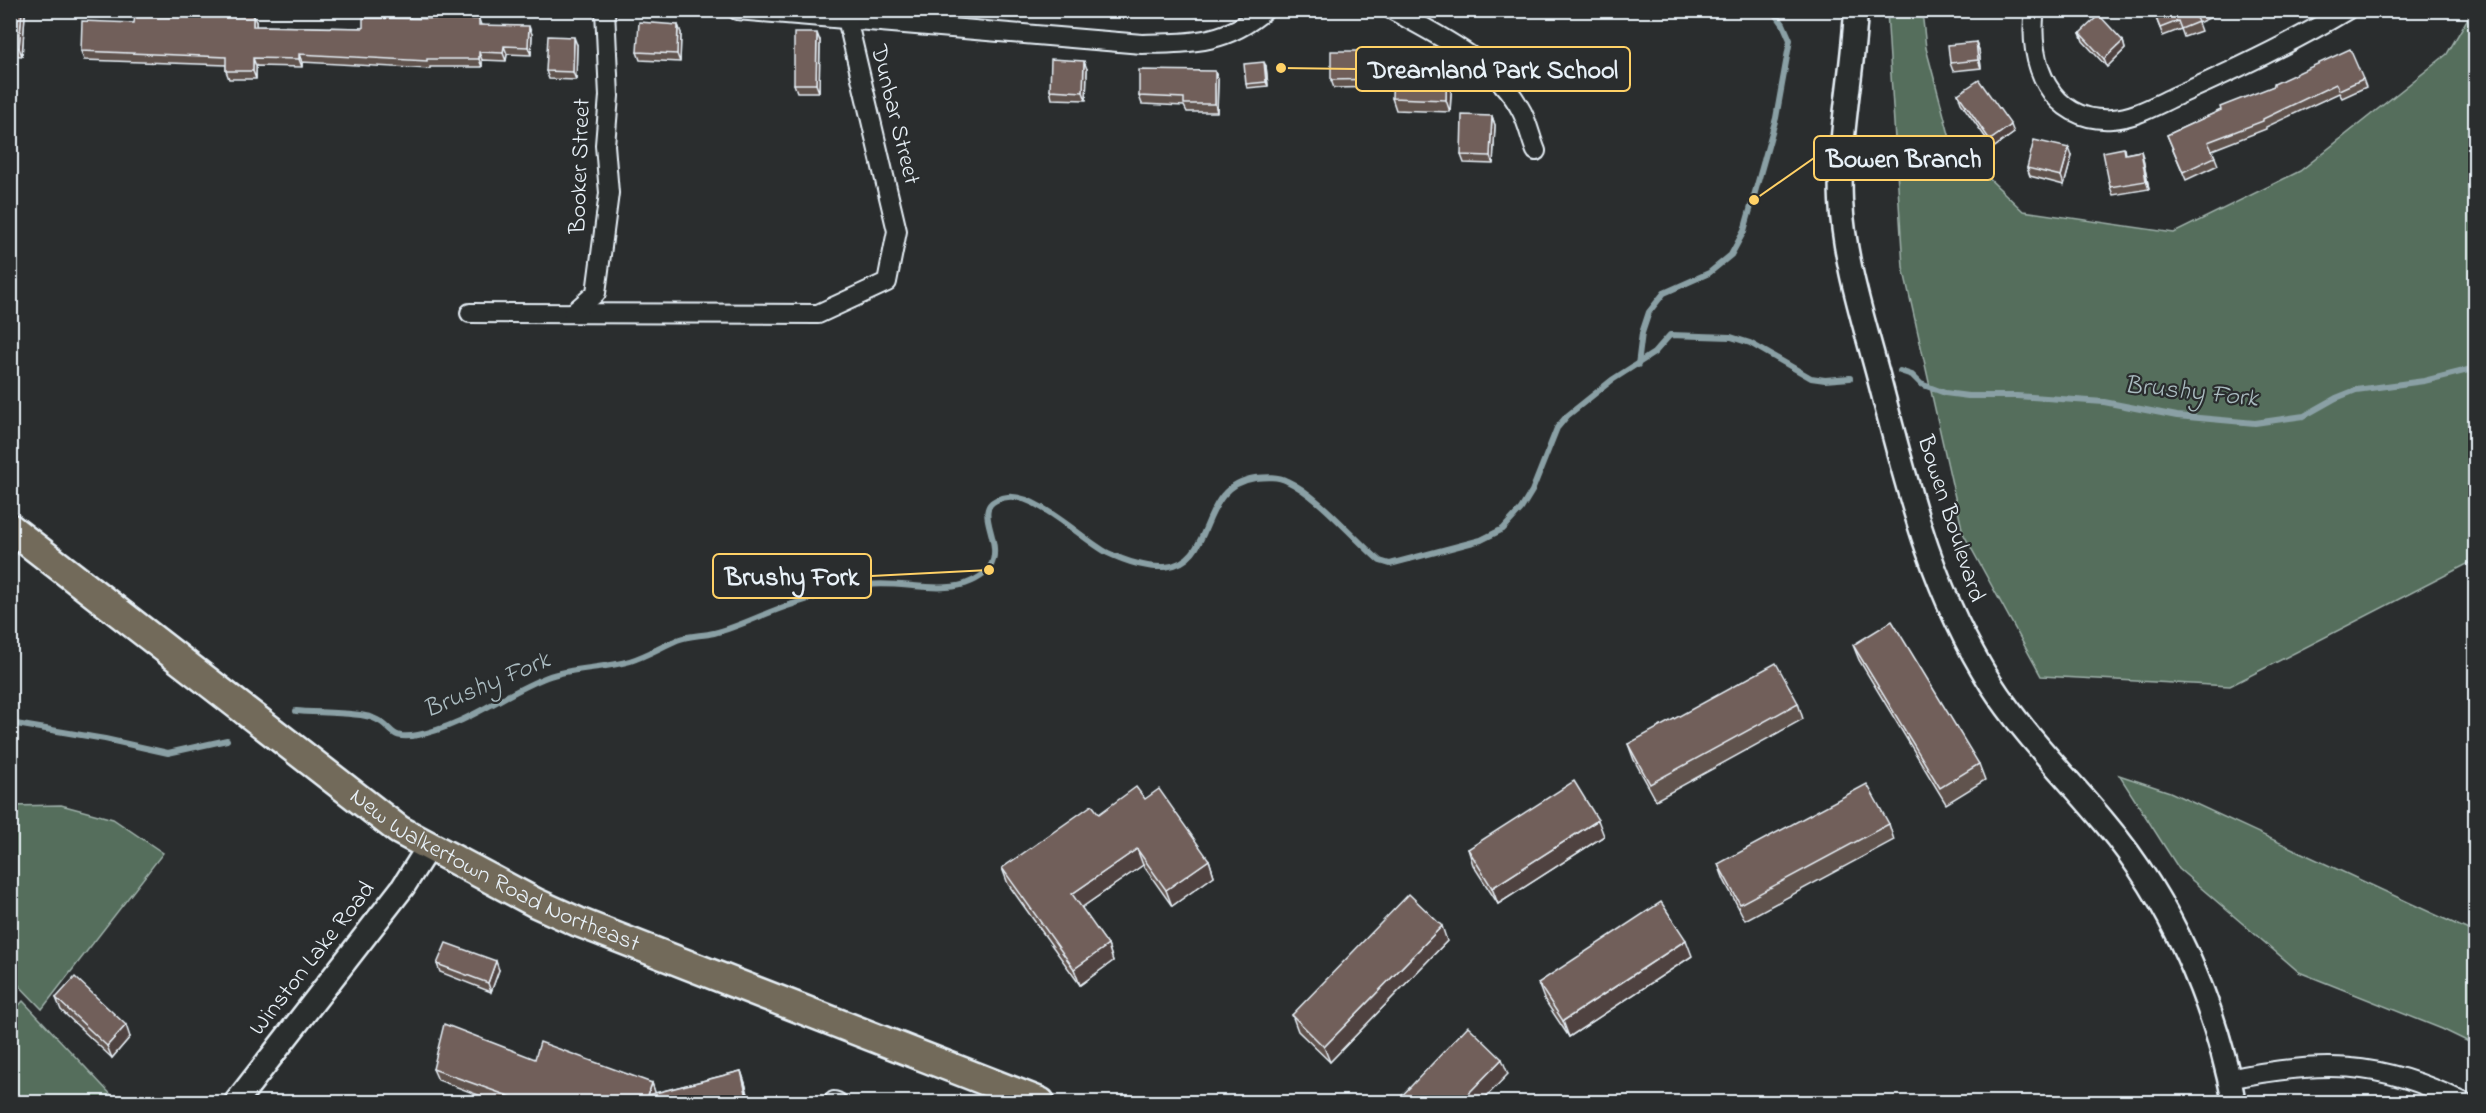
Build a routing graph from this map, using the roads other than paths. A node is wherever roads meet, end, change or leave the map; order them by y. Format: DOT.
graph roads {
  1 [pos="605,10"];
  2 [pos="737,10"];
  3 [pos="1265,10"];
  4 [pos="1392,10"];
  5 [pos="1856,10"];
  6 [pos="2035,10"];
  7 [pos="2347,10"];
  8 [pos="845,14"];
  9 [pos="1536,151"];
  10 [pos="573,312"];
  11 [pos="470,313"];
  12 [pos="10,528"];
  13 [pos="429,846"];
  14 [pos="2229,1079"];
  15 [pos="236,1102"];
  16 [pos="1040,1102"];
  17 [pos="2234,1102"];
  18 [pos="2463,1102"];
  1 -- 10 [label="street, Booker Street"];
  2 -- 8 [label="street"];
  3 -- 8 [label="street"];
  4 -- 9 [label="street"];
  5 -- 14 [label="street, Bowen Boulevard"];
  6 -- 7 [label="street"];
  8 -- 10 [label="street, Dunbar Street"];
  10 -- 11 [label="street"];
  12 -- 13 [label="main road, New Walkertown Road Northeast"];
  13 -- 15 [label="street, Winston Lake Road"];
  13 -- 16 [label="main road, New Walkertown Road Northeast"];
  14 -- 17 [label="street, Bowen Boulevard"];
  14 -- 18 [label="street"];
}
